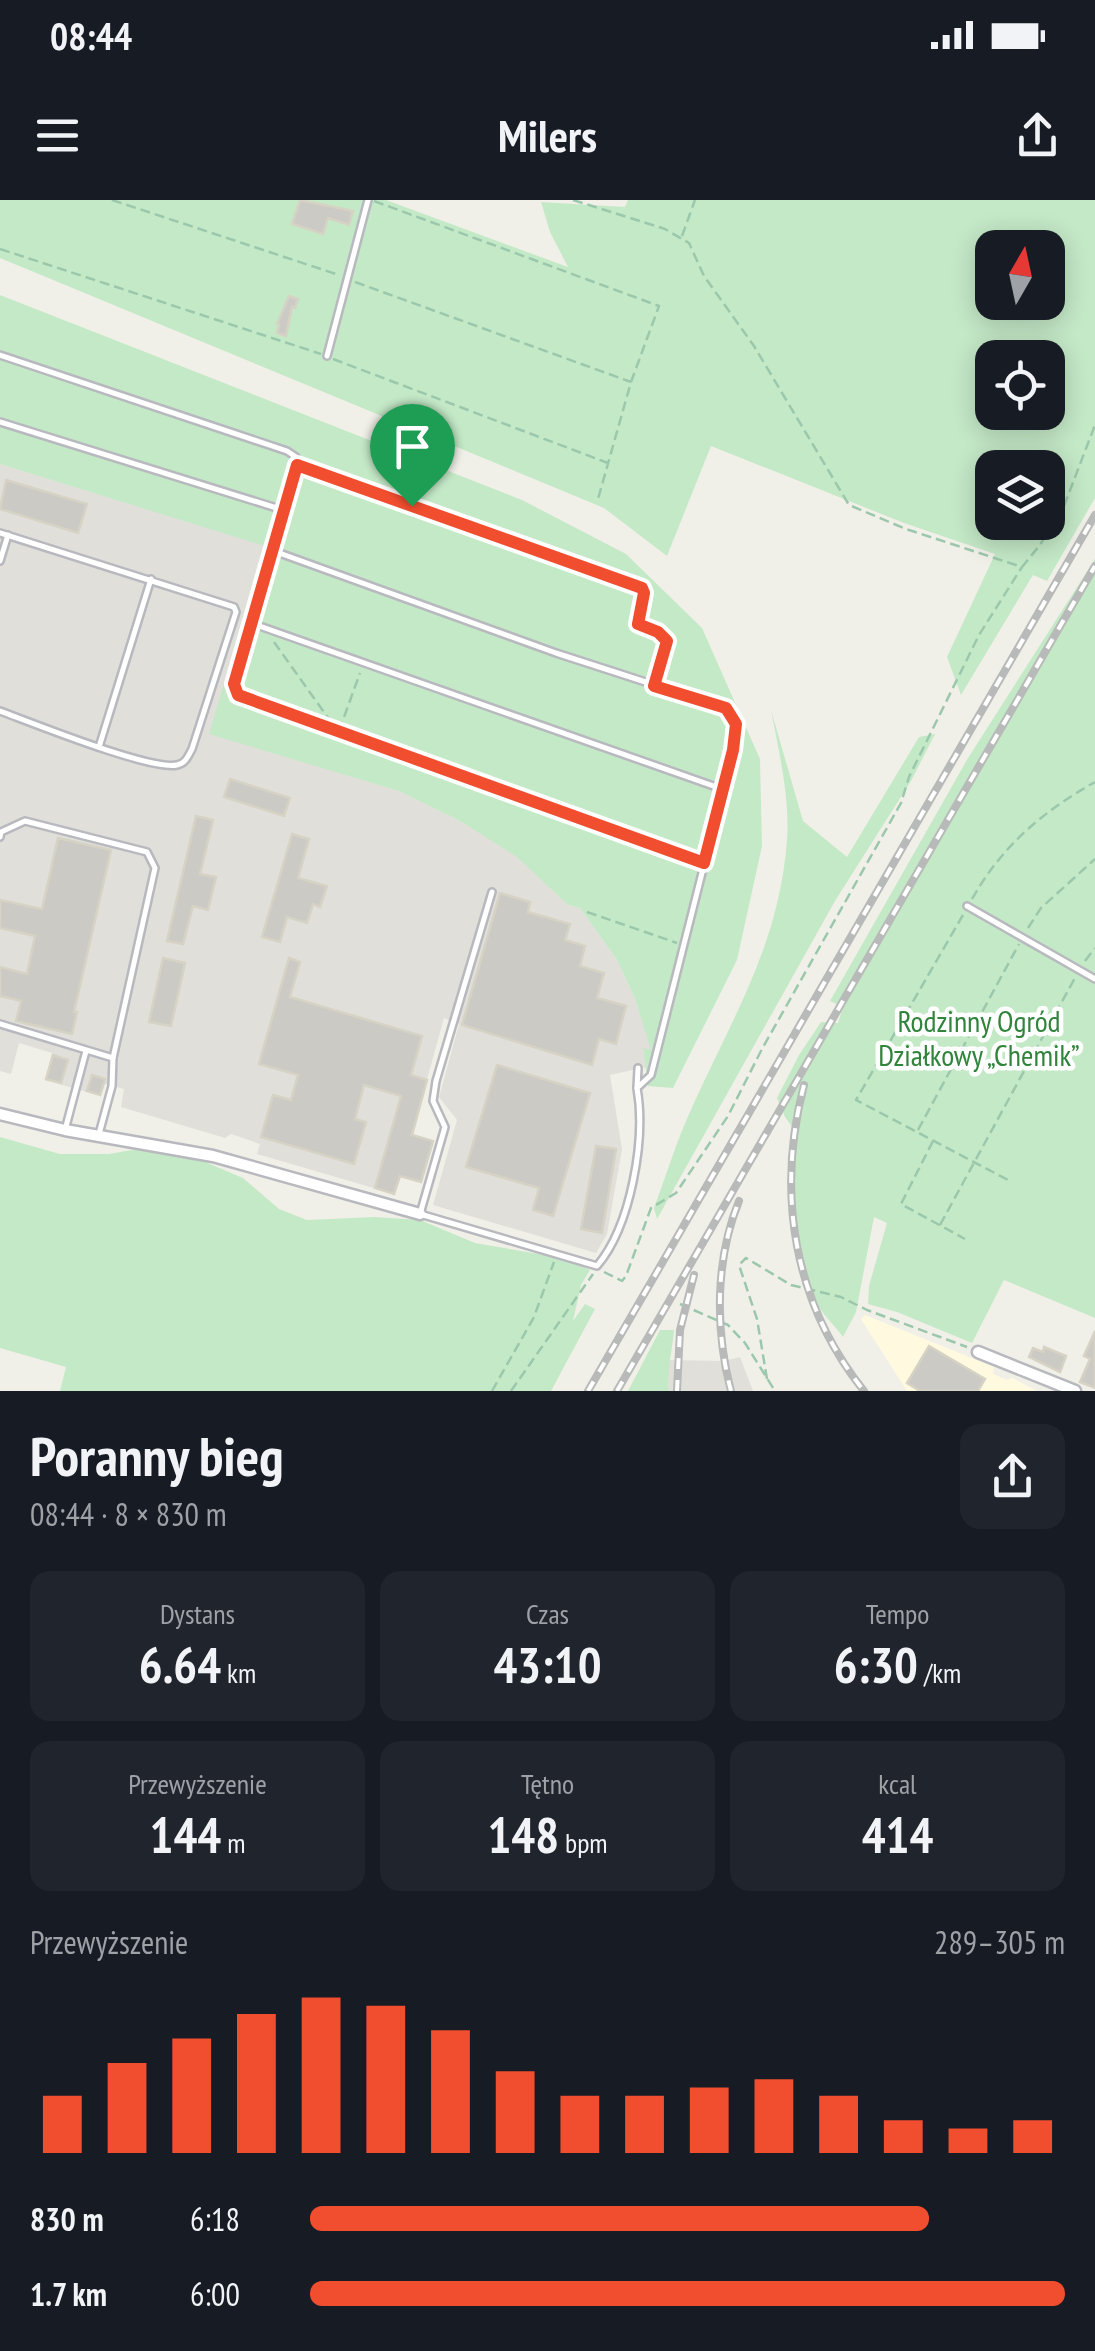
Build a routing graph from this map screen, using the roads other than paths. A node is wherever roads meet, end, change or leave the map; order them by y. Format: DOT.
graph roads {
  1 [pos="371,200"];
  2 [pos="0,355"];
  3 [pos="327,356"];
  4 [pos="0,422"];
  5 [pos="283,510"];
  6 [pos="0,533"];
  7 [pos="8,535"];
  8 [pos="271,550"];
  9 [pos="0,561"];
  10 [pos="151,579"];
  11 [pos="0,711"];
  12 [pos="99,747"];
  13 [pos="722,789"];
  14 [pos="0,837"];
  15 [pos="492,892"];
  16 [pos="968,906"];
  17 [pos="1095,979"];
  18 [pos="0,1024"];
  19 [pos="86,1051"];
  20 [pos="113,1058"];
  21 [pos="638,1068"];
  22 [pos="637,1088"];
  23 [pos="0,1114"];
  24 [pos="66,1130"];
  25 [pos="99,1136"];
  26 [pos="420,1214"];
  27 [pos="978,1352"];
  28 [pos="1075,1391"];
  1 -- 3 [label="lane"];
  2 -- 5 [label="lane"];
  4 -- 5 [label="lane"];
  5 -- 8 [label="lane"];
  6 -- 7 [label="lane"];
  7 -- 9 [label="lane"];
  7 -- 10 [label="lane"];
  8 -- 13 [label="lane"];
  8 -- 13 [label="lane"];
  10 -- 12 [label="lane"];
  10 -- 12 [label="lane"];
  11 -- 12 [label="lane"];
  13 -- 22 [label="lane"];
  14 -- 20 [label="lane"];
  15 -- 26 [label="lane"];
  16 -- 17 [label="lane"];
  18 -- 19 [label="lane"];
  19 -- 20 [label="lane"];
  19 -- 24 [label="lane"];
  20 -- 25 [label="lane"];
  21 -- 22 [label="lane"];
  22 -- 26 [label="lane"];
  23 -- 24 [label="street"];
  24 -- 25 [label="street"];
  25 -- 26 [label="street"];
  27 -- 28 [label="street"];
}
